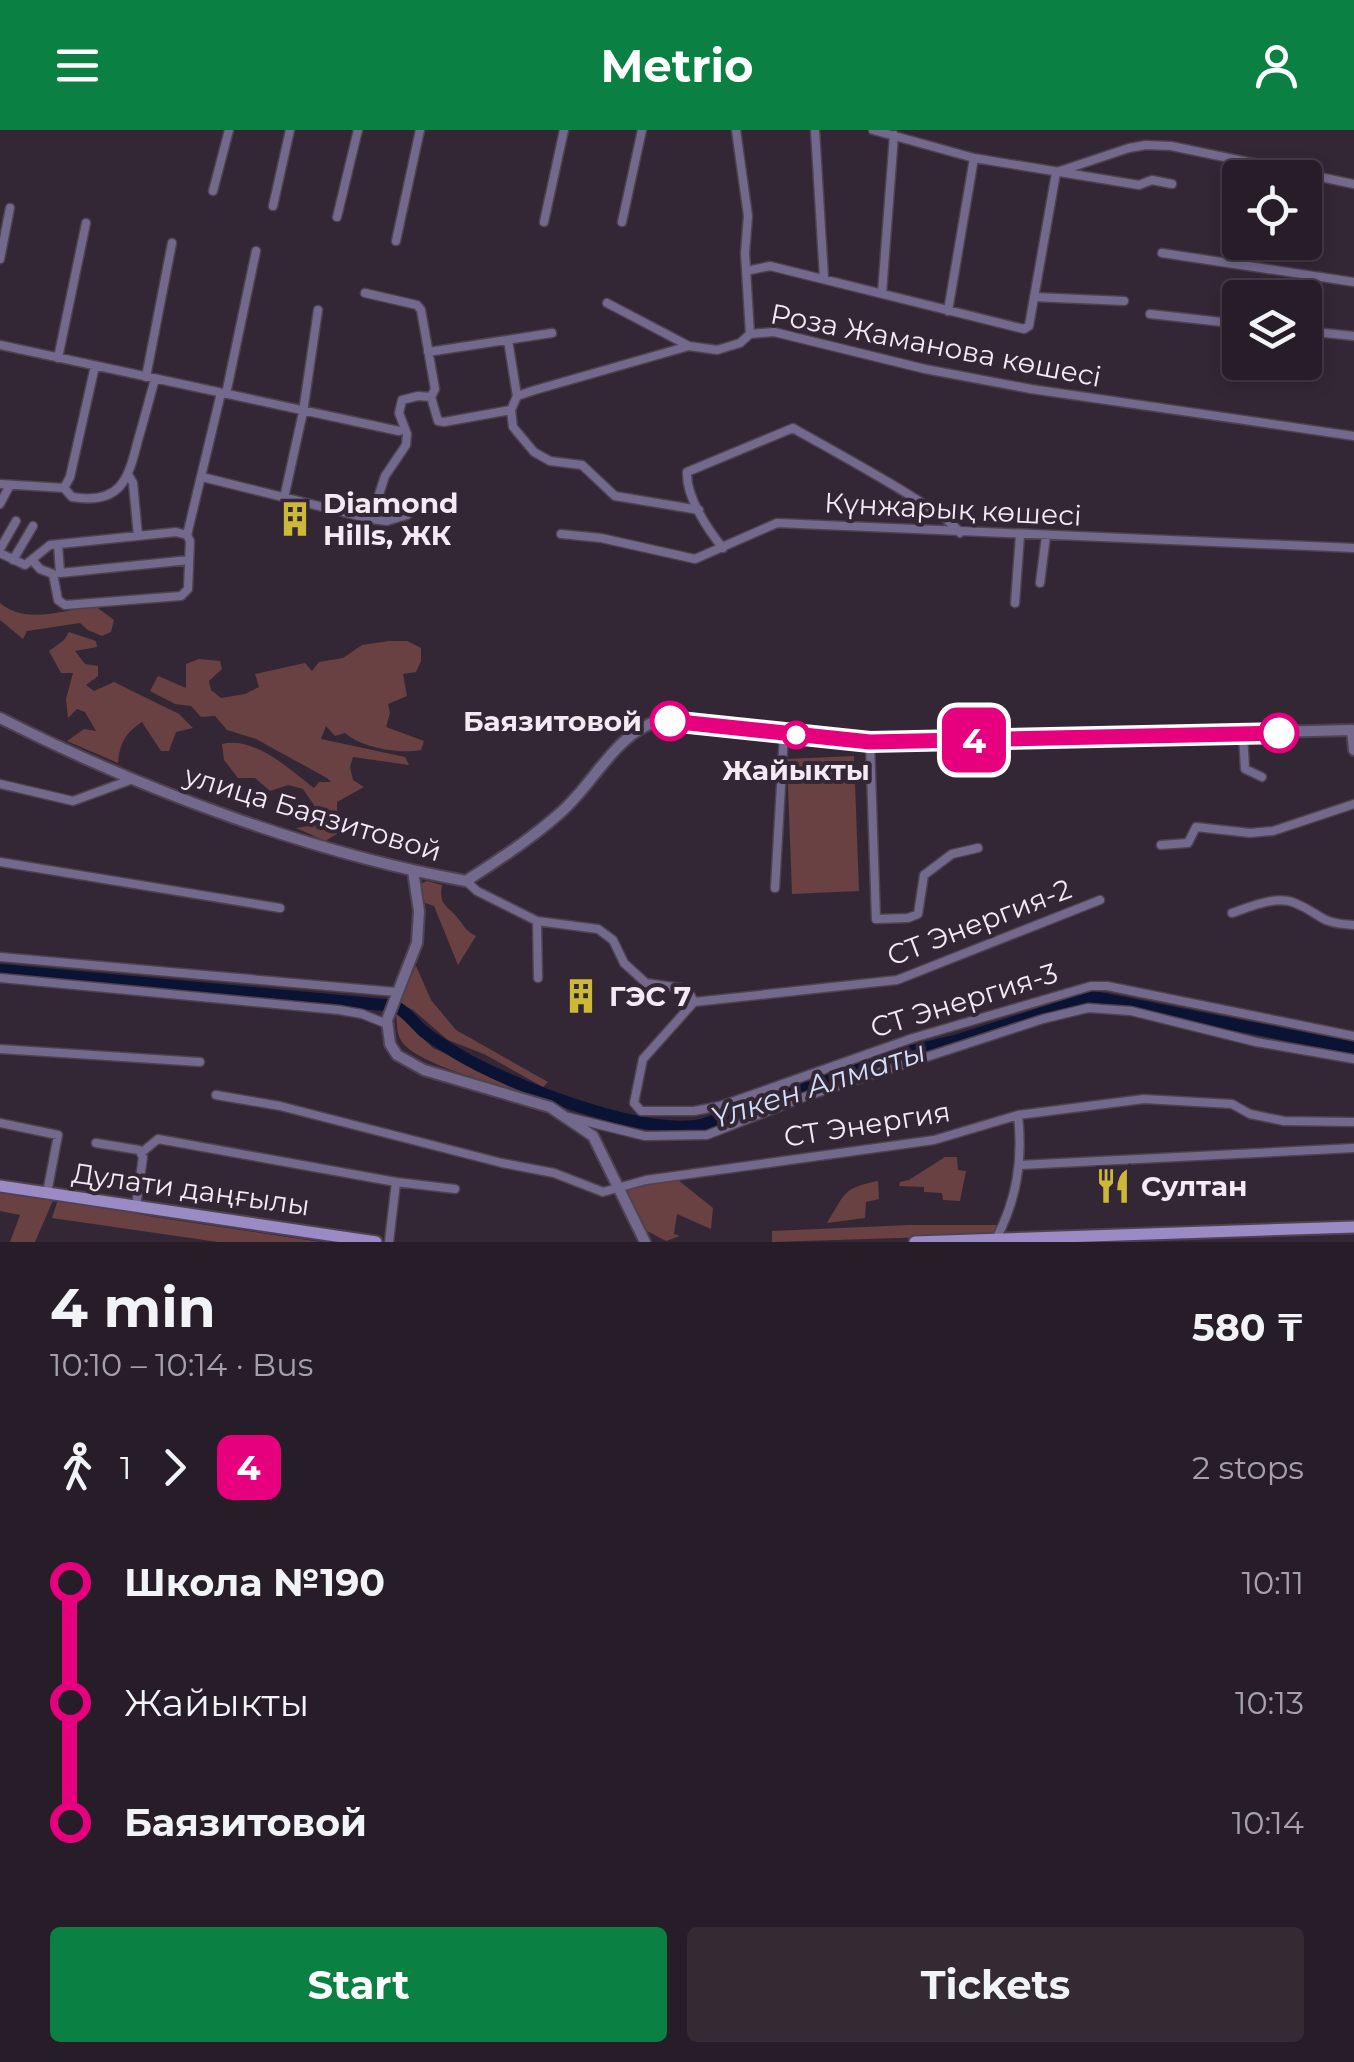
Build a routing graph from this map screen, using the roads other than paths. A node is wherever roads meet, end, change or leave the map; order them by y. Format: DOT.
graph roads {
  1 [pos="229,130"];
  2 [pos="290,130"];
  3 [pos="358,130"];
  4 [pos="420,130"];
  5 [pos="564,130"];
  6 [pos="642,130"];
  7 [pos="736,130"];
  8 [pos="815,130"];
  9 [pos="873,130"];
  10 [pos="894,135"];
  11 [pos="974,158"];
  12 [pos="1056,172"];
  13 [pos="1172,184"];
  14 [pos="1354,184"];
  15 [pos="212,190"];
  16 [pos="273,206"];
  17 [pos="10,208"];
  18 [pos="337,217"];
  19 [pos="544,222"];
  20 [pos="622,222"];
  21 [pos="86,223"];
  22 [pos="396,241"];
  23 [pos="172,243"];
  24 [pos="256,250"];
  25 [pos="1162,252"];
  26 [pos="0,259"];
  27 [pos="746,271"];
  28 [pos="824,278"];
  29 [pos="1354,282"];
  30 [pos="882,292"];
  31 [pos="365,294"];
  32 [pos="1034,297"];
  33 [pos="1124,302"];
  34 [pos="607,303"];
  35 [pos="318,310"];
  36 [pos="948,310"];
  37 [pos="1150,314"];
  38 [pos="1222,322"];
  39 [pos="552,332"];
  40 [pos="1322,333"];
  41 [pos="750,334"];
  42 [pos="1354,336"];
  43 [pos="508,340"];
  44 [pos="0,345"];
  45 [pos="690,346"];
  46 [pos="428,352"];
  47 [pos="58,358"];
  48 [pos="95,366"];
  49 [pos="150,378"];
  50 [pos="224,393"];
  51 [pos="516,396"];
  52 [pos="431,397"];
  53 [pos="511,410"];
  54 [pos="303,412"];
  55 [pos="404,429"];
  56 [pos="1354,436"];
  57 [pos="129,476"];
  58 [pos="202,477"];
  59 [pos="5,484"];
  60 [pos="64,488"];
  61 [pos="284,498"];
  62 [pos="0,504"];
  63 [pos="699,510"];
  64 [pos="406,514"];
  65 [pos="371,519"];
  66 [pos="16,521"];
  67 [pos="32,526"];
  68 [pos="960,532"];
  69 [pos="560,534"];
  70 [pos="1020,535"];
  71 [pos="138,536"];
  72 [pos="188,536"];
  73 [pos="1046,536"];
  74 [pos="58,545"];
  75 [pos="723,548"];
  76 [pos="1354,548"];
  77 [pos="0,551"];
  78 [pos="14,560"];
  79 [pos="189,560"];
  80 [pos="34,561"];
  81 [pos="1040,584"];
  82 [pos="1015,603"];
  83 [pos="0,718"];
  84 [pos="1353,730"];
  85 [pos="784,734"];
  86 [pos="1243,734"];
  87 [pos="870,742"];
  88 [pos="1354,750"];
  89 [pos="1262,777"];
  90 [pos="133,780"];
  91 [pos="0,784"];
  92 [pos="1354,804"];
  93 [pos="1161,845"];
  94 [pos="978,848"];
  95 [pos="0,862"];
  96 [pos="414,872"];
  97 [pos="466,881"];
  98 [pos="776,888"];
  99 [pos="1100,900"];
  100 [pos="280,908"];
  101 [pos="1232,913"];
  102 [pos="537,921"];
  103 [pos="1354,926"];
  104 [pos="0,957"];
  105 [pos="0,978"];
  106 [pos="538,978"];
  107 [pos="394,996"];
  108 [pos="694,1002"];
  109 [pos="388,1018"];
  110 [pos="1354,1036"];
  111 [pos="0,1049"];
  112 [pos="1354,1059"];
  113 [pos="200,1062"];
  114 [pos="216,1095"];
  115 [pos="1018,1115"];
  116 [pos="568,1117"];
  117 [pos="1354,1122"];
  118 [pos="0,1124"];
  119 [pos="96,1143"];
  120 [pos="1354,1148"];
  121 [pos="141,1153"];
  122 [pos="1020,1165"];
  123 [pos="396,1182"];
  124 [pos="0,1186"];
  125 [pos="620,1186"];
  126 [pos="455,1189"];
  127 [pos="46,1193"];
  128 [pos="136,1206"];
  129 [pos="1354,1227"];
  130 [pos="996,1239"];
  131 [pos="376,1242"];
  132 [pos="389,1242"];
  133 [pos="645,1242"];
  134 [pos="915,1242"];
  1 -- 15 [label="street"];
  2 -- 16 [label="street"];
  3 -- 18 [label="street"];
  4 -- 22 [label="street"];
  5 -- 19 [label="street"];
  6 -- 20 [label="street"];
  7 -- 27 [label="street"];
  8 -- 28 [label="street"];
  9 -- 10 [label="street"];
  10 -- 11 [label="street"];
  10 -- 30 [label="street"];
  11 -- 12 [label="street"];
  11 -- 36 [label="street"];
  12 -- 13 [label="street"];
  12 -- 14 [label="street"];
  12 -- 32 [label="street"];
  17 -- 26 [label="street"];
  21 -- 47 [label="street"];
  23 -- 49 [label="street"];
  24 -- 50 [label="street"];
  25 -- 29 [label="street"];
  27 -- 28 [label="street"];
  27 -- 41 [label="street"];
  28 -- 30 [label="street"];
  30 -- 36 [label="street"];
  31 -- 46 [label="street"];
  32 -- 33 [label="street"];
  32 -- 36 [label="street"];
  34 -- 45 [label="street"];
  35 -- 54 [label="street"];
  37 -- 38 [label="street"];
  39 -- 43 [label="street"];
  40 -- 42 [label="street"];
  41 -- 45 [label="street, Роза Жаманова көшесі"];
  41 -- 56 [label="street, Роза Жаманова көшесі"];
  43 -- 46 [label="street"];
  43 -- 51 [label="street"];
  44 -- 47 [label="street"];
  45 -- 51 [label="street, Роза Жаманова көшесі"];
  46 -- 52 [label="street"];
  47 -- 48 [label="street"];
  48 -- 49 [label="street"];
  48 -- 60 [label="street"];
  49 -- 50 [label="street"];
  49 -- 57 [label="street"];
  50 -- 54 [label="street"];
  50 -- 58 [label="street"];
  51 -- 53 [label="street"];
  52 -- 53 [label="street"];
  52 -- 55 [label="street"];
  53 -- 63 [label="street"];
  54 -- 55 [label="street"];
  54 -- 61 [label="street"];
  55 -- 65 [label="street"];
  57 -- 60 [label="street"];
  57 -- 71 [label="street"];
  58 -- 61 [label="street"];
  58 -- 72 [label="street"];
  59 -- 60 [label="street"];
  59 -- 62 [label="street"];
  61 -- 65 [label="street"];
  63 -- 68 [label="street"];
  63 -- 75 [label="street"];
  64 -- 65 [label="street"];
  66 -- 77 [label="street"];
  67 -- 78 [label="street"];
  68 -- 70 [label="street, Күнжарық көшесі"];
  68 -- 75 [label="street, Күнжарық көшесі"];
  69 -- 75 [label="street, Күнжарық көшесі"];
  70 -- 73 [label="street, Күнжарық көшесі"];
  70 -- 82 [label="street"];
  71 -- 72 [label="street"];
  71 -- 74 [label="street"];
  72 -- 79 [label="street"];
  73 -- 76 [label="street, Күнжарық көшесі"];
  73 -- 81 [label="street"];
  74 -- 79 [label="street"];
  74 -- 80 [label="street"];
  77 -- 78 [label="street"];
  78 -- 80 [label="street"];
  79 -- 80 [label="street"];
  83 -- 90 [label="street, улица Баязитовой"];
  84 -- 86 [label="street"];
  84 -- 88 [label="street"];
  85 -- 87 [label="street"];
  85 -- 97 [label="street, улица Баязитовой"];
  85 -- 98 [label="street"];
  86 -- 87 [label="street"];
  86 -- 89 [label="street"];
  87 -- 94 [label="street"];
  90 -- 91 [label="street"];
  90 -- 96 [label="street, улица Баязитовой"];
  92 -- 93 [label="street"];
  95 -- 100 [label="street"];
  96 -- 97 [label="street, улица Баязитовой"];
  96 -- 107 [label="street"];
  97 -- 102 [label="street"];
  99 -- 108 [label="street, СТ Энергия-2"];
  101 -- 103 [label="street"];
  102 -- 106 [label="street"];
  102 -- 108 [label="street"];
  104 -- 107 [label="street"];
  105 -- 109 [label="street"];
  107 -- 109 [label="street"];
  108 -- 110 [label="street, СТ Энергия-3"];
  109 -- 116 [label="street"];
  111 -- 113 [label="street"];
  112 -- 116 [label="street"];
  114 -- 125 [label="street, СТ Энергия"];
  115 -- 117 [label="street, СТ Энергия"];
  115 -- 122 [label="street"];
  115 -- 125 [label="street, СТ Энергия"];
  116 -- 125 [label="street"];
  118 -- 127 [label="street"];
  119 -- 121 [label="street"];
  120 -- 122 [label="street"];
  121 -- 123 [label="street"];
  121 -- 128 [label="street"];
  122 -- 130 [label="street"];
  123 -- 126 [label="street"];
  123 -- 132 [label="street"];
  124 -- 127 [label="main road, Дулати даңғылы"];
  125 -- 133 [label="street"];
  127 -- 128 [label="main road, Дулати даңғылы"];
  128 -- 131 [label="main road, Дулати даңғылы"];
  129 -- 130 [label="main road"];
  130 -- 134 [label="main road"];
}
